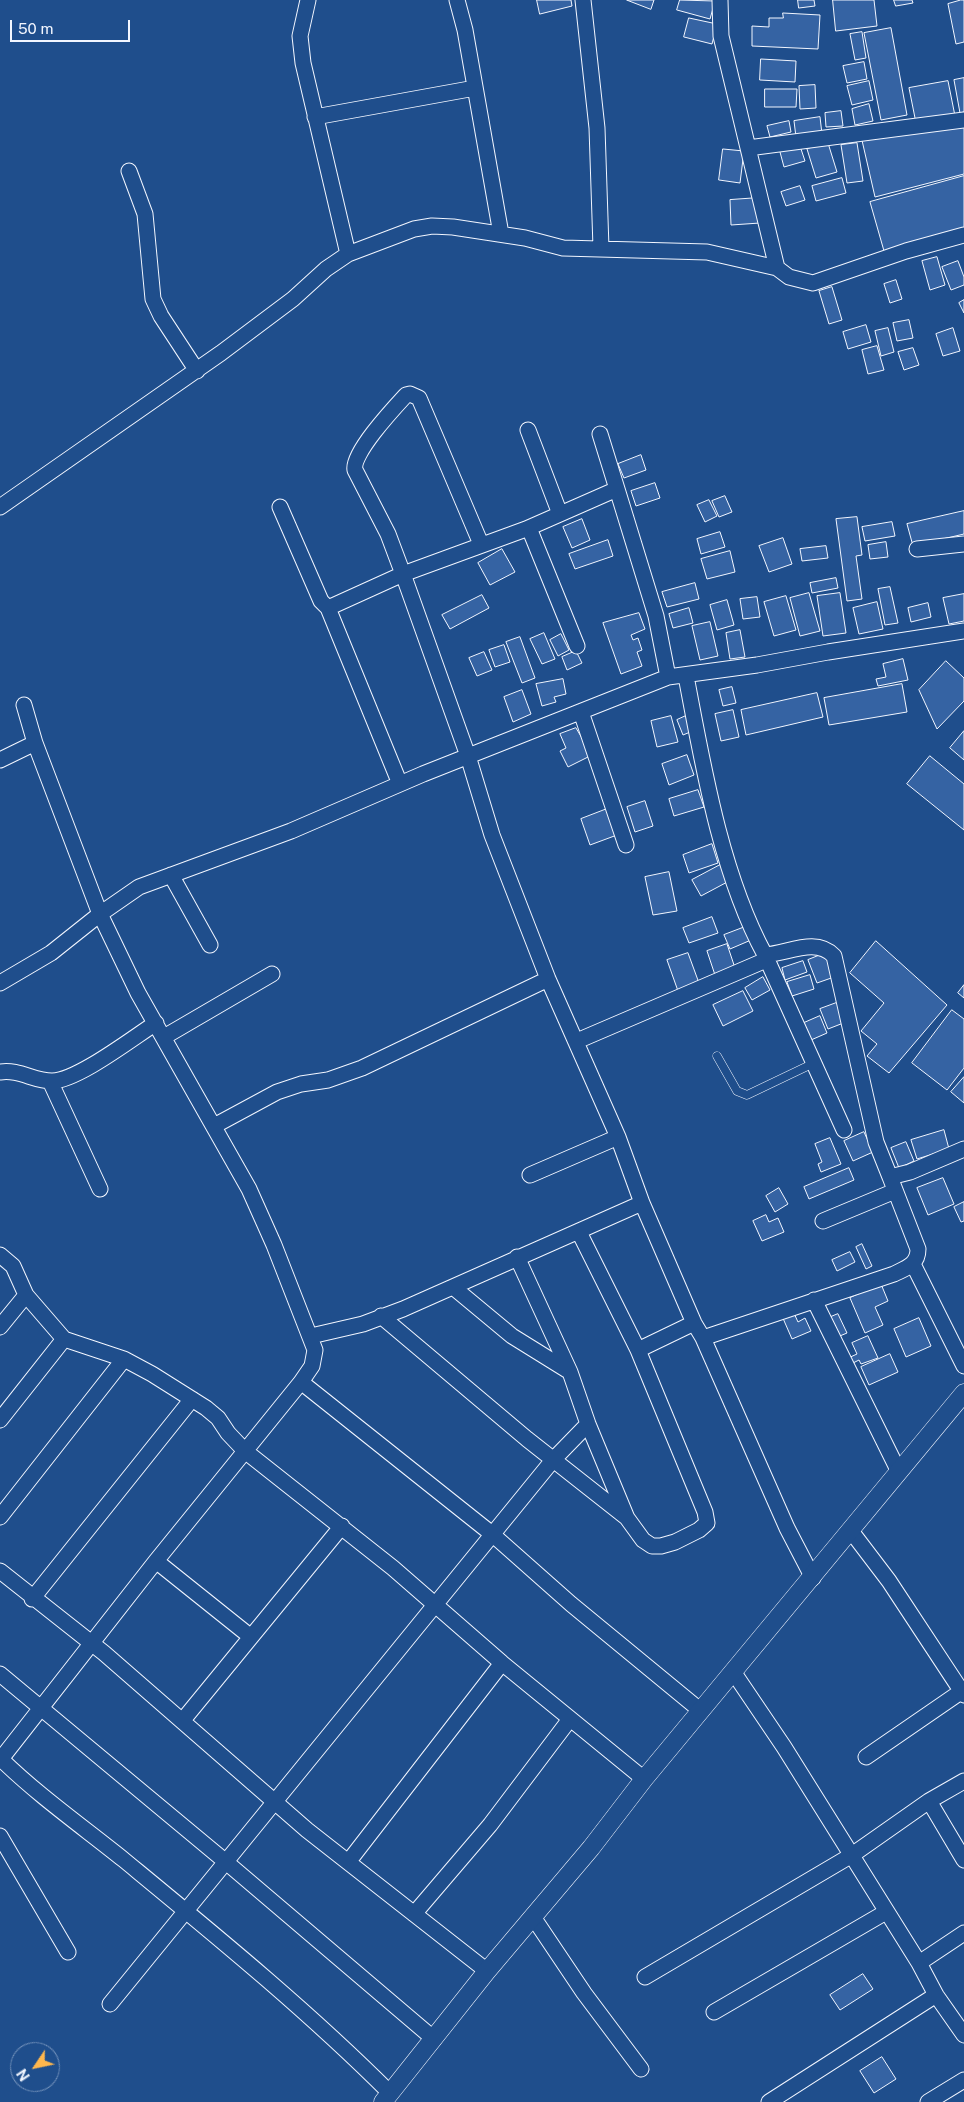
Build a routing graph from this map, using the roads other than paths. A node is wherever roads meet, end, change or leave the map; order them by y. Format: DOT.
graph roads {
  1 [pos="308,0"];
  2 [pos="457,0"];
  3 [pos="583,0"];
  4 [pos="720,0"];
  5 [pos="475,88"];
  6 [pos="315,117"];
  7 [pos="964,120"];
  8 [pos="748,148"];
  9 [pos="129,171"];
  10 [pos="501,234"];
  11 [pos="964,235"];
  12 [pos="601,248"];
  13 [pos="348,254"];
  14 [pos="777,268"];
  15 [pos="197,371"];
  16 [pos="528,430"];
  17 [pos="600,434"];
  18 [pos="617,489"];
  19 [pos="0,507"];
  20 [pos="280,507"];
  21 [pos="560,514"];
  22 [pos="529,528"];
  23 [pos="481,544"];
  24 [pos="964,544"];
  25 [pos="917,549"];
  26 [pos="403,574"];
  27 [pos="328,608"];
  28 [pos="964,631"];
  29 [pos="577,646"];
  30 [pos="686,676"];
  31 [pos="668,677"];
  32 [pos="24,705"];
  33 [pos="582,712"];
  34 [pos="35,743"];
  35 [pos="468,756"];
  36 [pos="0,760"];
  37 [pos="400,784"];
  38 [pos="626,845"];
  39 [pos="171,874"];
  40 [pos="100,914"];
  41 [pos="210,946"];
  42 [pos="765,958"];
  43 [pos="272,974"];
  44 [pos="548,979"];
  45 [pos="0,983"];
  46 [pos="156,1023"];
  47 [pos="164,1037"];
  48 [pos="577,1041"];
  49 [pos="717,1056"];
  50 [pos="814,1063"];
  51 [pos="0,1072"];
  52 [pos="50,1082"];
  53 [pos="214,1126"];
  54 [pos="844,1130"];
  55 [pos="618,1137"];
  56 [pos="964,1148"];
  57 [pos="530,1175"];
  58 [pos="893,1184"];
  59 [pos="100,1189"];
  60 [pos="642,1203"];
  61 [pos="823,1221"];
  62 [pos="579,1232"];
  63 [pos="0,1255"];
  64 [pos="517,1257"];
  65 [pos="913,1264"];
  66 [pos="453,1287"];
  67 [pos="26,1295"];
  68 [pos="814,1300"];
  69 [pos="381,1316"];
  70 [pos="694,1324"];
  71 [pos="0,1327"];
  72 [pos="311,1336"];
  73 [pos="703,1338"];
  74 [pos="64,1339"];
  75 [pos="638,1350"];
  76 [pos="124,1359"];
  77 [pos="964,1366"];
  78 [pos="570,1372"];
  79 [pos="301,1382"];
  80 [pos="964,1393"];
  81 [pos="192,1399"];
  82 [pos="0,1420"];
  83 [pos="588,1424"];
  84 [pos="245,1450"];
  85 [pos="553,1460"];
  86 [pos="899,1472"];
  87 [pos="0,1517"];
  88 [pos="627,1518"];
  89 [pos="342,1526"];
  90 [pos="851,1531"];
  91 [pos="492,1534"];
  92 [pos="156,1561"];
  93 [pos="0,1571"];
  94 [pos="813,1578"];
  95 [pos="32,1599"];
  96 [pos="435,1605"];
  97 [pos="251,1638"];
  98 [pos="91,1643"];
  99 [pos="502,1663"];
  100 [pos="734,1673"];
  101 [pos="0,1674"];
  102 [pos="963,1693"];
  103 [pos="42,1708"];
  104 [pos="701,1711"];
  105 [pos="183,1720"];
  106 [pos="570,1720"];
  107 [pos="866,1756"];
  108 [pos="0,1760"];
  109 [pos="644,1779"];
  110 [pos="964,1781"];
  111 [pos="929,1801"];
  112 [pos="274,1802"];
  113 [pos="0,1836"];
  114 [pos="852,1854"];
  115 [pos="964,1860"];
  116 [pos="349,1861"];
  117 [pos="226,1862"];
  118 [pos="186,1912"];
  119 [pos="886,1912"];
  120 [pos="414,1914"];
  121 [pos="533,1917"];
  122 [pos="964,1933"];
  123 [pos="68,1952"];
  124 [pos="919,1963"];
  125 [pos="488,1971"];
  126 [pos="645,1977"];
  127 [pos="936,1996"];
  128 [pos="110,2004"];
  129 [pos="714,2012"];
  130 [pos="964,2035"];
  131 [pos="434,2040"];
  132 [pos="641,2069"];
  133 [pos="964,2080"];
  134 [pos="387,2098"];
  135 [pos="769,2102"];
  136 [pos="928,2102"];
  1 -- 6 [label="street"];
  2 -- 5 [label="street"];
  3 -- 12 [label="street"];
  4 -- 8 [label="street"];
  5 -- 6 [label="street"];
  5 -- 10 [label="street"];
  6 -- 13 [label="street"];
  7 -- 8 [label="street"];
  8 -- 14 [label="street"];
  9 -- 15 [label="street"];
  10 -- 12 [label="street"];
  10 -- 13 [label="street"];
  11 -- 14 [label="street"];
  12 -- 14 [label="street"];
  13 -- 15 [label="street"];
  15 -- 19 [label="street"];
  16 -- 21 [label="street"];
  17 -- 18 [label="street"];
  18 -- 21 [label="street"];
  18 -- 31 [label="street"];
  20 -- 27 [label="street"];
  21 -- 22 [label="street"];
  22 -- 23 [label="street"];
  22 -- 29 [label="street"];
  23 -- 26 [label="street"];
  23 -- 26 [label="street"];
  24 -- 25 [label="street"];
  26 -- 27 [label="street"];
  26 -- 35 [label="street"];
  27 -- 37 [label="street"];
  28 -- 30 [label="street"];
  30 -- 31 [label="street"];
  30 -- 42 [label="street"];
  31 -- 33 [label="street"];
  32 -- 34 [label="street"];
  33 -- 35 [label="street"];
  33 -- 38 [label="street"];
  34 -- 36 [label="street"];
  34 -- 40 [label="street"];
  35 -- 37 [label="street"];
  35 -- 44 [label="street"];
  37 -- 39 [label="street"];
  39 -- 40 [label="street"];
  39 -- 41 [label="street"];
  40 -- 45 [label="street"];
  40 -- 46 [label="street"];
  42 -- 48 [label="street"];
  42 -- 50 [label="street"];
  42 -- 58 [label="street"];
  43 -- 47 [label="street"];
  44 -- 48 [label="street"];
  44 -- 53 [label="street"];
  46 -- 47 [label="street"];
  46 -- 52 [label="street"];
  47 -- 53 [label="street"];
  48 -- 55 [label="street"];
  49 -- 50 [label="lane"];
  50 -- 54 [label="street"];
  51 -- 52 [label="street"];
  52 -- 59 [label="street"];
  53 -- 72 [label="street"];
  55 -- 57 [label="street"];
  55 -- 60 [label="street"];
  56 -- 58 [label="street"];
  58 -- 61 [label="street"];
  58 -- 65 [label="street"];
  60 -- 62 [label="street"];
  60 -- 70 [label="street"];
  62 -- 64 [label="street"];
  62 -- 75 [label="street"];
  63 -- 67 [label="street"];
  64 -- 66 [label="street"];
  64 -- 78 [label="street"];
  65 -- 68 [label="street"];
  65 -- 77 [label="street"];
  66 -- 69 [label="street"];
  66 -- 78 [label="street"];
  67 -- 71 [label="street"];
  67 -- 74 [label="street"];
  68 -- 73 [label="street"];
  68 -- 86 [label="street"];
  69 -- 72 [label="street"];
  69 -- 85 [label="street"];
  70 -- 73 [label="street"];
  70 -- 75 [label="street"];
  72 -- 79 [label="street"];
  73 -- 94 [label="street"];
  74 -- 76 [label="street"];
  74 -- 82 [label="street"];
  75 -- 88 [label="street"];
  76 -- 81 [label="street"];
  76 -- 87 [label="street"];
  78 -- 83 [label="street"];
  79 -- 84 [label="street"];
  79 -- 91 [label="street"];
  80 -- 86 [label="street"];
  81 -- 84 [label="street"];
  81 -- 95 [label="street"];
  83 -- 85 [label="street"];
  83 -- 88 [label="street"];
  84 -- 89 [label="street"];
  84 -- 92 [label="street"];
  85 -- 88 [label="street"];
  85 -- 91 [label="street"];
  86 -- 90 [label="street"];
  89 -- 96 [label="street"];
  89 -- 97 [label="street"];
  90 -- 94 [label="street"];
  90 -- 102 [label="street"];
  91 -- 96 [label="street"];
  91 -- 104 [label="street"];
  92 -- 97 [label="street"];
  92 -- 98 [label="street"];
  93 -- 95 [label="street"];
  94 -- 100 [label="street"];
  95 -- 98 [label="street"];
  96 -- 99 [label="street"];
  96 -- 112 [label="street"];
  97 -- 105 [label="street"];
  98 -- 103 [label="street"];
  98 -- 105 [label="street"];
  99 -- 106 [label="street"];
  99 -- 116 [label="street"];
  100 -- 104 [label="street"];
  100 -- 114 [label="street"];
  101 -- 103 [label="street"];
  102 -- 107 [label="street"];
  103 -- 108 [label="street"];
  103 -- 117 [label="street"];
  104 -- 109 [label="street"];
  105 -- 112 [label="street"];
  106 -- 109 [label="street"];
  106 -- 120 [label="street"];
  108 -- 118 [label="street"];
  109 -- 121 [label="street"];
  110 -- 111 [label="street"];
  111 -- 114 [label="street"];
  111 -- 115 [label="street"];
  112 -- 116 [label="street"];
  112 -- 117 [label="street"];
  113 -- 123 [label="street"];
  114 -- 119 [label="street"];
  114 -- 126 [label="street"];
  116 -- 120 [label="street"];
  117 -- 118 [label="street"];
  117 -- 131 [label="street"];
  118 -- 128 [label="street"];
  118 -- 134 [label="street"];
  119 -- 124 [label="street"];
  119 -- 129 [label="street"];
  120 -- 125 [label="street"];
  121 -- 125 [label="street"];
  121 -- 132 [label="street"];
  122 -- 124 [label="street"];
  124 -- 127 [label="street"];
  125 -- 131 [label="street"];
  127 -- 130 [label="street"];
  127 -- 135 [label="street"];
  131 -- 134 [label="street"];
  133 -- 136 [label="street"];
}
